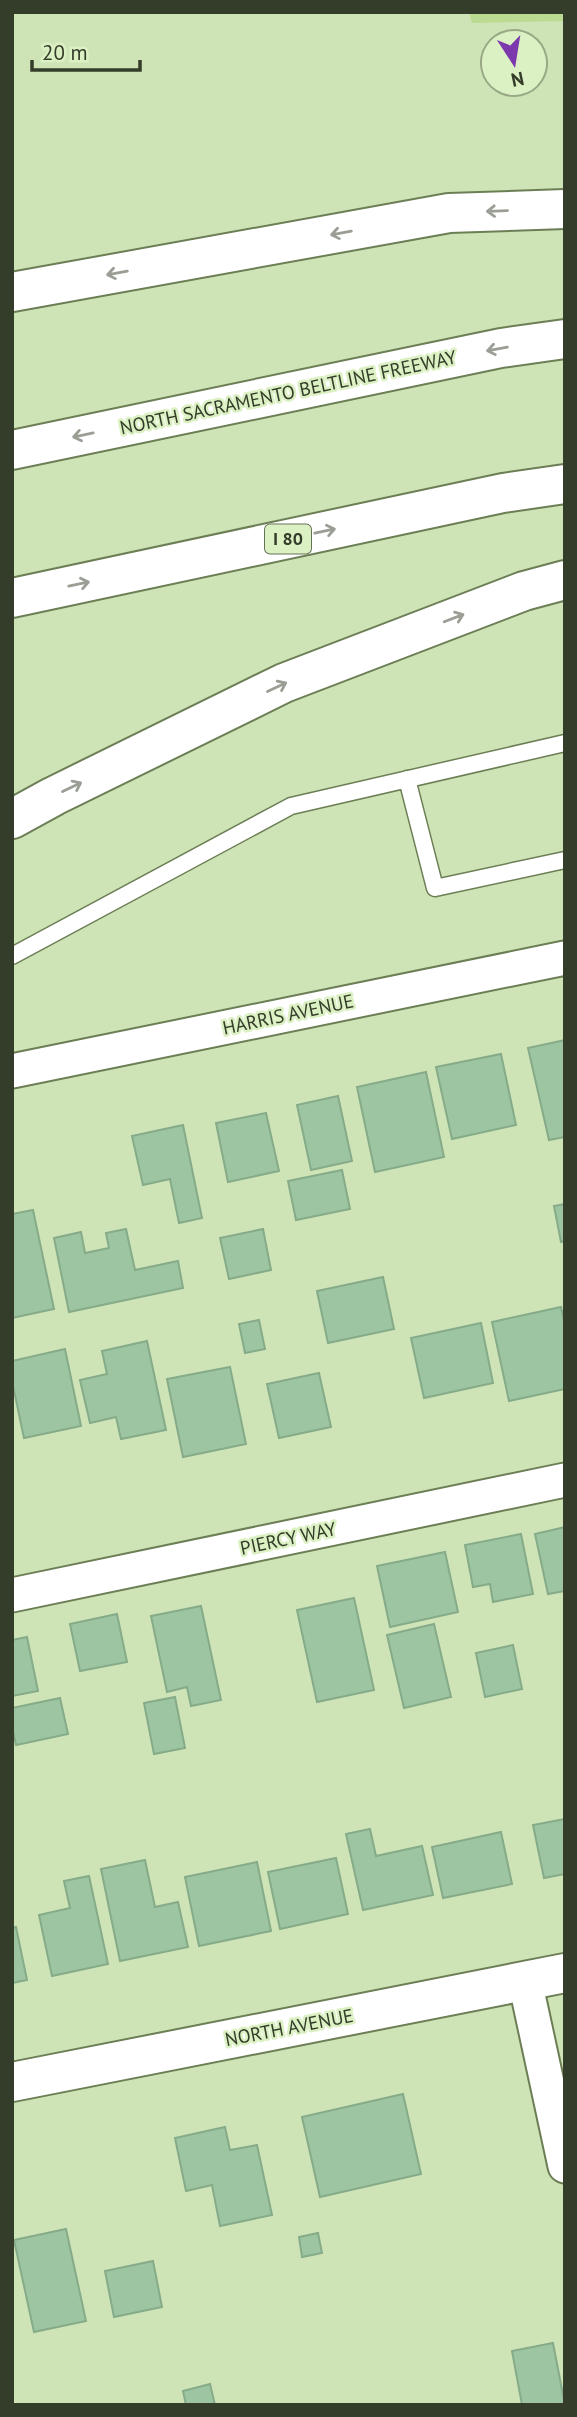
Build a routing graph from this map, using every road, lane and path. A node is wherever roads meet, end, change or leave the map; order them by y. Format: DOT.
graph roads {
  1 [pos="565,209"];
  2 [pos="12,292"];
  3 [pos="565,339"];
  4 [pos="12,450"];
  5 [pos="565,484"];
  6 [pos="565,580"];
  7 [pos="12,598"];
  8 [pos="565,743"];
  9 [pos="407,779"];
  10 [pos="12,819"];
  11 [pos="565,860"];
  12 [pos="12,956"];
  13 [pos="565,958"];
  14 [pos="12,1071"];
  15 [pos="565,1480"];
  16 [pos="12,1595"];
  17 [pos="565,1973"];
  18 [pos="525,1981"];
  19 [pos="12,2082"];
  20 [pos="565,2166"];
  1 -- 2 [label="main road, one-way"];
  3 -- 4 [label="main road, NORTH SACRAMENTO BELTLINE FREEWAY, one-way"];
  7 -- 5 [label="main road, I 80, one-way"];
  10 -- 6 [label="main road, one-way"];
  8 -- 9 [label="lane"];
  9 -- 11 [label="lane"];
  9 -- 12 [label="lane"];
  13 -- 14 [label="street, HARRIS AVENUE"];
  15 -- 16 [label="street, PIERCY WAY"];
  17 -- 18 [label="main road, NORTH AVENUE"];
  18 -- 19 [label="main road, NORTH AVENUE"];
  18 -- 20 [label="street"];
}
